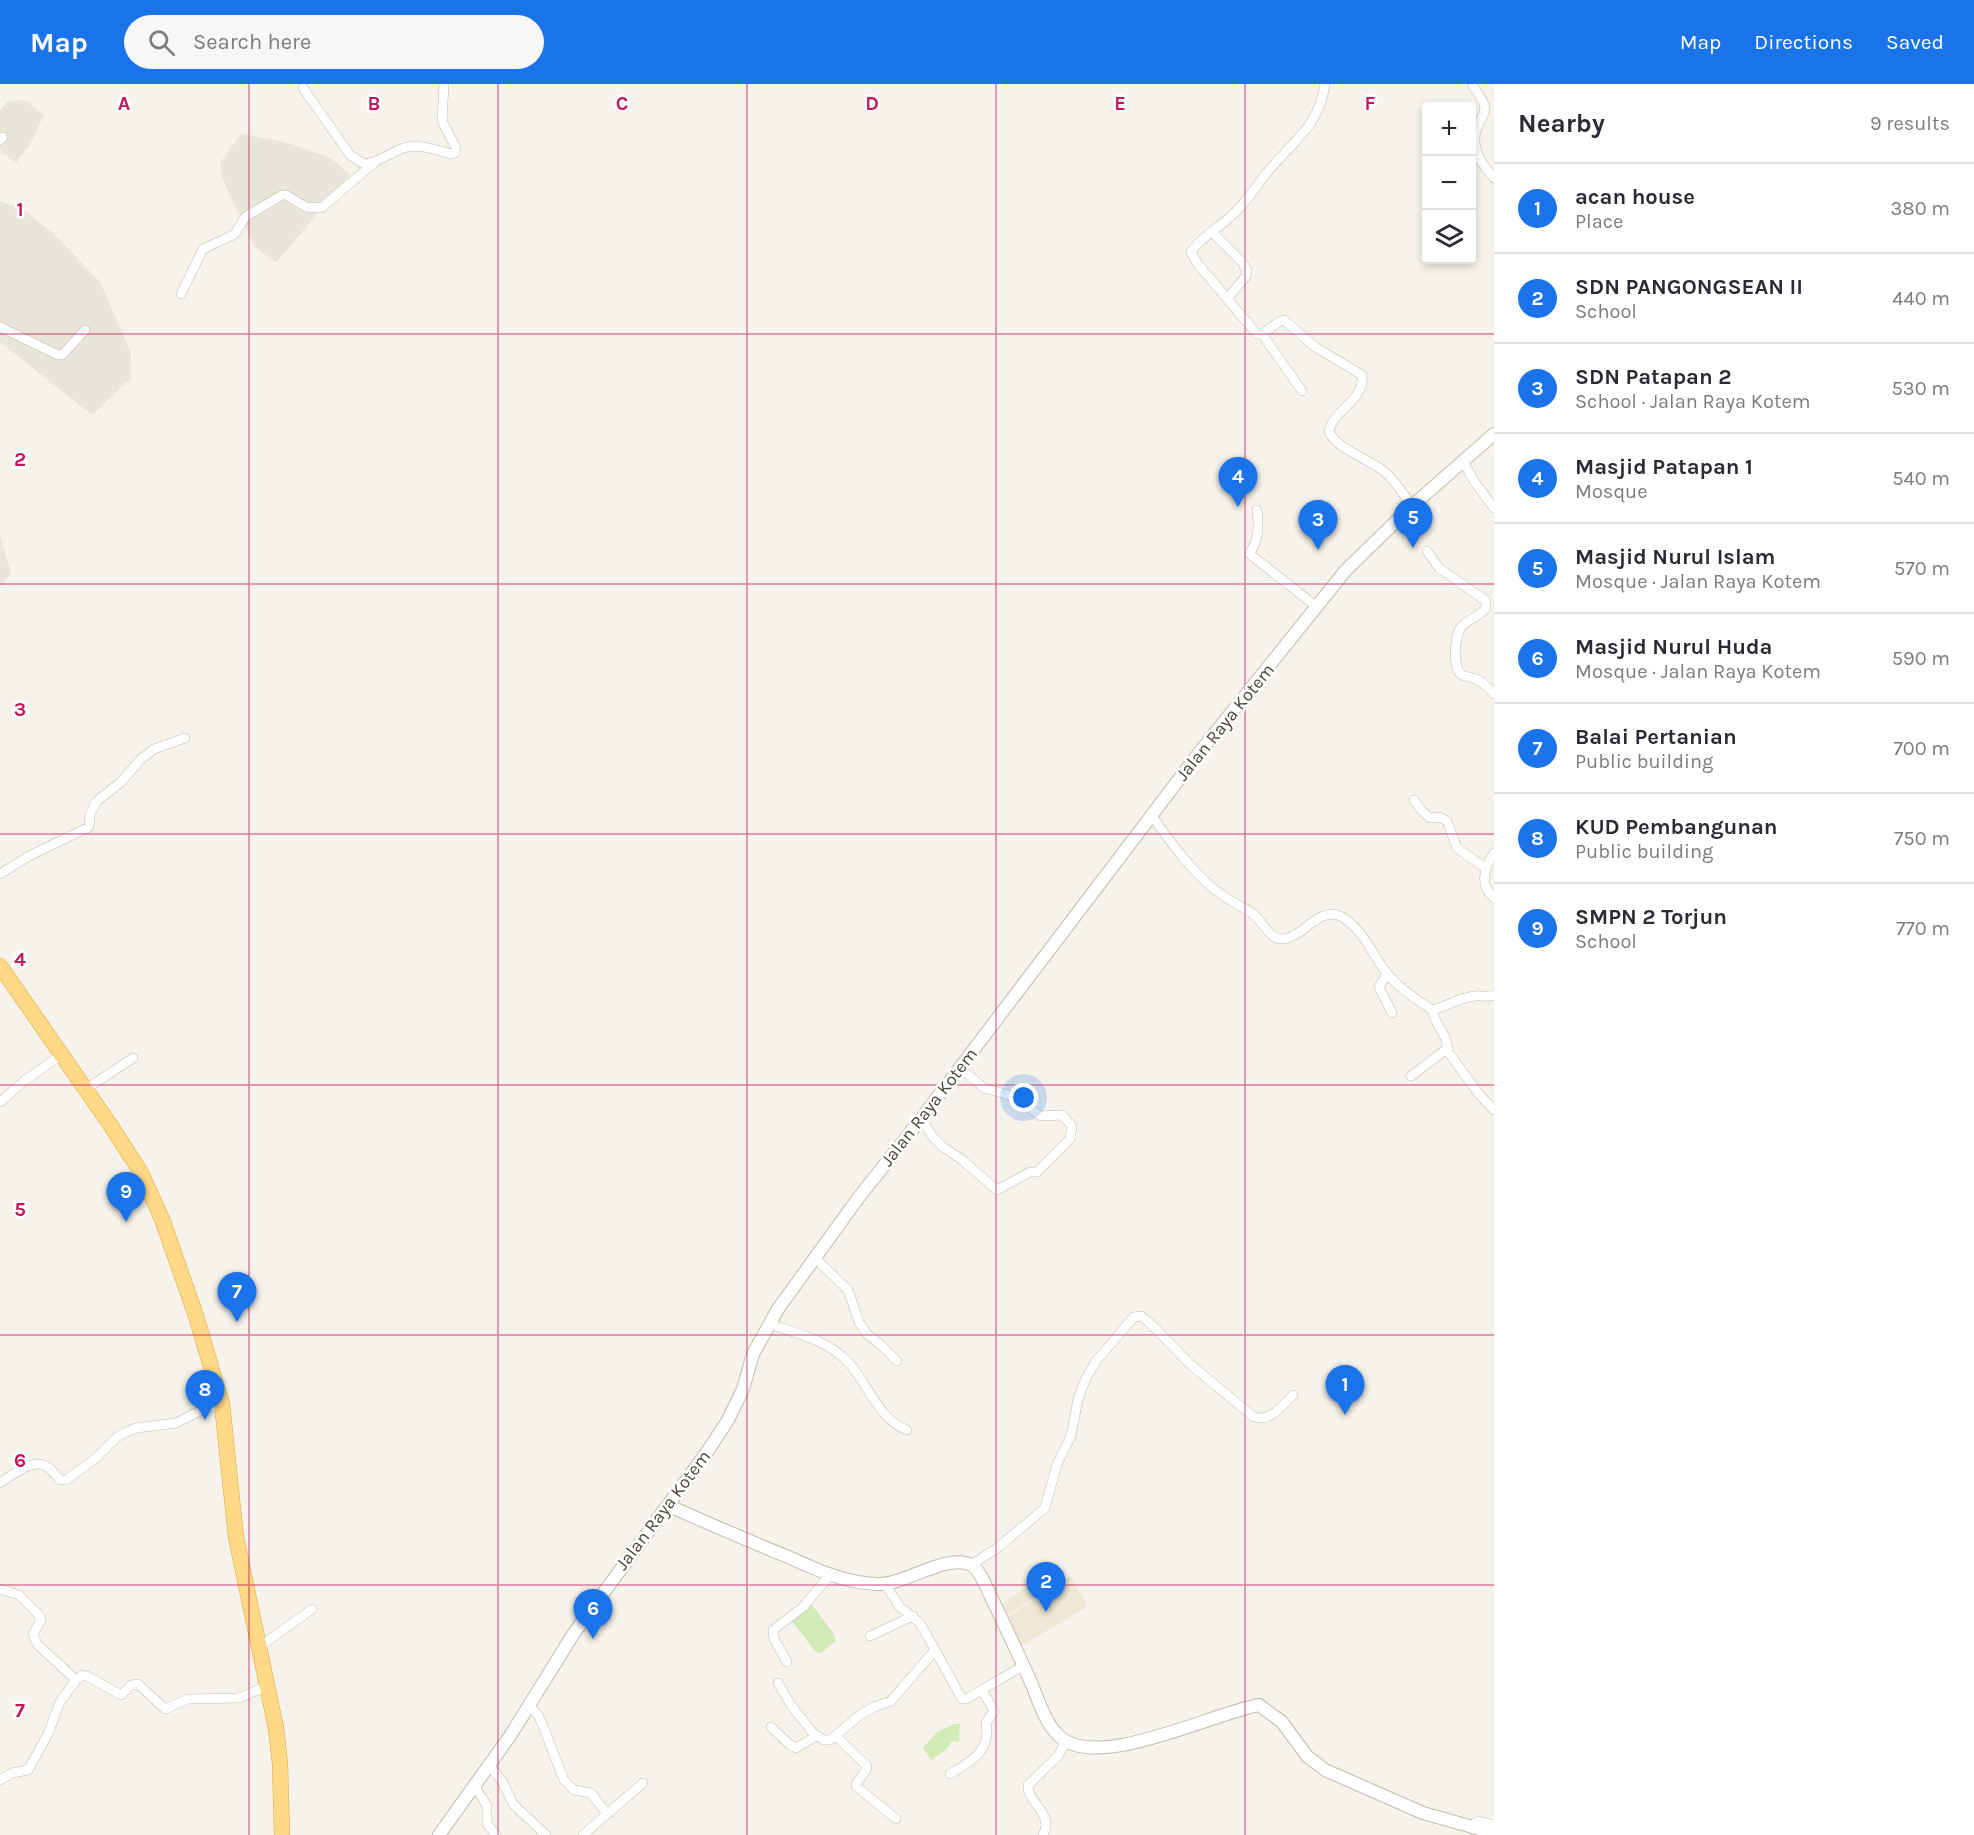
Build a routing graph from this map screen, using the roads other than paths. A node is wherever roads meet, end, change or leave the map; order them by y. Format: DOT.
graph roads {
  1 [pos="444,84"];
  2 [pos="1325,84"];
  3 [pos="1472,84"];
  4 [pos="303,88"];
  5 [pos="375,162"];
  6 [pos="1494,178"];
  7 [pos="1212,232"];
  8 [pos="181,294"];
  9 [pos="1228,298"];
  10 [pos="0,327"];
  11 [pos="85,330"];
  12 [pos="1262,334"];
  13 [pos="1302,391"];
  14 [pos="1494,434"];
  15 [pos="1463,461"];
  16 [pos="1412,506"];
  17 [pos="1494,508"];
  18 [pos="1257,510"];
  19 [pos="1427,551"];
  20 [pos="1317,607"];
  21 [pos="1494,694"];
  22 [pos="185,738"];
  23 [pos="1414,800"];
  24 [pos="1152,816"];
  25 [pos="1494,853"];
  26 [pos="1485,868"];
  27 [pos="0,874"];
  28 [pos="1494,898"];
  29 [pos="0,966"];
  30 [pos="1387,974"];
  31 [pos="1494,995"];
  32 [pos="1432,1010"];
  33 [pos="1392,1013"];
  34 [pos="1448,1048"];
  35 [pos="62,1055"];
  36 [pos="133,1058"];
  37 [pos="960,1068"];
  38 [pos="1411,1076"];
  39 [pos="86,1089"];
  40 [pos="0,1102"];
  41 [pos="1494,1110"];
  42 [pos="921,1119"];
  43 [pos="815,1258"];
  44 [pos="770,1324"];
  45 [pos="897,1361"];
  46 [pos="1293,1395"];
  47 [pos="222,1404"];
  48 [pos="907,1430"];
  49 [pos="0,1483"];
  50 [pos="669,1506"];
  51 [pos="971,1565"];
  52 [pos="830,1575"];
  53 [pos="885,1584"];
  54 [pos="0,1589"];
  55 [pos="312,1609"];
  56 [pos="913,1616"];
  57 [pos="870,1636"];
  58 [pos="259,1647"];
  59 [pos="935,1650"];
  60 [pos="788,1662"];
  61 [pos="1023,1666"];
  62 [pos="76,1680"];
  63 [pos="778,1683"];
  64 [pos="267,1686"];
  65 [pos="982,1690"];
  66 [pos="529,1705"];
  67 [pos="771,1727"];
  68 [pos="816,1736"];
  69 [pos="836,1736"];
  70 [pos="1066,1742"];
  71 [pos="488,1764"];
  72 [pos="950,1774"];
  73 [pos="0,1780"];
  74 [pos="643,1783"];
  75 [pos="474,1785"];
  76 [pos="607,1814"];
  77 [pos="896,1819"];
  78 [pos="1494,1825"];
  79 [pos="1470,1826"];
  80 [pos="1048,1833"];
  81 [pos="1494,1833"];
  82 [pos="282,1835"];
  83 [pos="439,1835"];
  84 [pos="496,1835"];
  85 [pos="546,1835"];
  86 [pos="583,1835"];
  1 -- 5 [label="street"];
  2 -- 7 [label="street"];
  3 -- 6 [label="street"];
  4 -- 5 [label="street"];
  5 -- 8 [label="street"];
  7 -- 9 [label="street"];
  7 -- 9 [label="street"];
  9 -- 12 [label="street"];
  10 -- 11 [label="street"];
  12 -- 13 [label="street"];
  12 -- 16 [label="street"];
  14 -- 15 [label="street, Jalan Raya Kotem"];
  15 -- 16 [label="street, Jalan Raya Kotem"];
  15 -- 17 [label="street"];
  16 -- 20 [label="street, Jalan Raya Kotem"];
  18 -- 20 [label="street"];
  19 -- 21 [label="street"];
  20 -- 24 [label="street, Jalan Raya Kotem"];
  22 -- 27 [label="street"];
  23 -- 26 [label="street"];
  24 -- 30 [label="street"];
  24 -- 37 [label="street, Jalan Raya Kotem"];
  25 -- 26 [label="street"];
  26 -- 28 [label="street"];
  29 -- 35 [label="highway"];
  30 -- 32 [label="street"];
  30 -- 33 [label="street"];
  31 -- 32 [label="street"];
  32 -- 34 [label="street"];
  34 -- 38 [label="street"];
  34 -- 41 [label="street"];
  35 -- 39 [label="highway"];
  35 -- 40 [label="street"];
  36 -- 39 [label="street"];
  37 -- 42 [label="street, Jalan Raya Kotem"];
  37 -- 42 [label="street"];
  39 -- 47 [label="highway"];
  42 -- 43 [label="street, Jalan Raya Kotem"];
  43 -- 44 [label="street, Jalan Raya Kotem"];
  43 -- 45 [label="street"];
  44 -- 48 [label="street"];
  44 -- 50 [label="street, Jalan Raya Kotem"];
  46 -- 51 [label="street"];
  47 -- 49 [label="street"];
  47 -- 58 [label="highway"];
  50 -- 52 [label="street"];
  50 -- 66 [label="street, Jalan Raya Kotem"];
  51 -- 53 [label="street"];
  51 -- 61 [label="street"];
  52 -- 53 [label="street"];
  52 -- 60 [label="street"];
  53 -- 56 [label="street"];
  54 -- 62 [label="street"];
  55 -- 58 [label="street"];
  56 -- 57 [label="street"];
  56 -- 59 [label="street"];
  58 -- 64 [label="highway"];
  59 -- 65 [label="street"];
  59 -- 69 [label="street"];
  61 -- 65 [label="street"];
  61 -- 70 [label="street"];
  62 -- 64 [label="street"];
  62 -- 73 [label="street"];
  63 -- 68 [label="street"];
  64 -- 82 [label="highway"];
  65 -- 72 [label="street"];
  66 -- 71 [label="street, Jalan Raya Kotem"];
  66 -- 76 [label="street"];
  67 -- 68 [label="street"];
  68 -- 69 [label="street"];
  69 -- 77 [label="street"];
  70 -- 79 [label="street"];
  70 -- 80 [label="street"];
  71 -- 75 [label="street, Jalan Raya Kotem"];
  71 -- 85 [label="street"];
  74 -- 76 [label="street"];
  75 -- 83 [label="street, Jalan Raya Kotem"];
  75 -- 84 [label="street"];
  76 -- 86 [label="street"];
  78 -- 79 [label="street"];
  79 -- 81 [label="street"];
}
